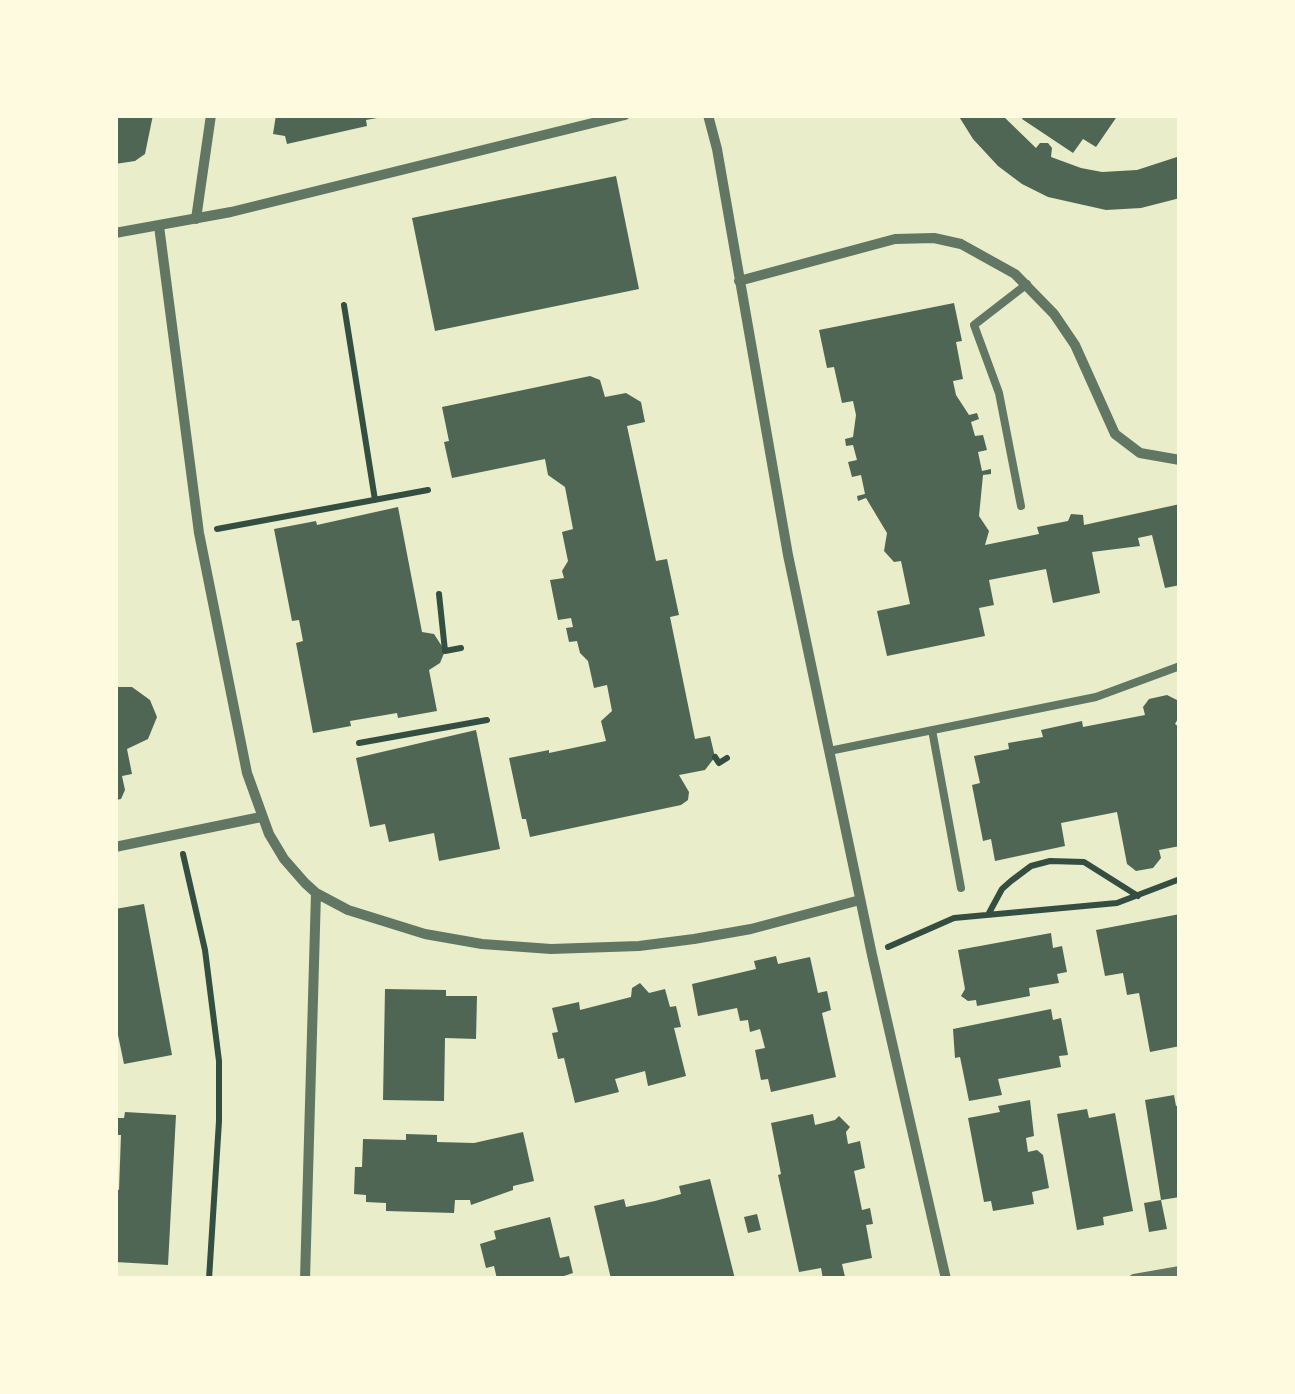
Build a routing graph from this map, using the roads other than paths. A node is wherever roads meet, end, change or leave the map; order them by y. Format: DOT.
graph roads {
  1 [pos="212,115"];
  2 [pos="625,115"];
  3 [pos="708,115"];
  4 [pos="196,220"];
  5 [pos="159,226"];
  6 [pos="115,233"];
  7 [pos="738,281"];
  8 [pos="1027,284"];
  9 [pos="1180,460"];
  10 [pos="1020,506"];
  11 [pos="1180,666"];
  12 [pos="932,730"];
  13 [pos="829,751"];
  14 [pos="261,817"];
  15 [pos="115,848"];
  16 [pos="961,888"];
  17 [pos="316,893"];
  18 [pos="860,900"];
  19 [pos="1180,1272"];
  20 [pos="305,1279"];
  21 [pos="946,1279"];
  22 [pos="1134,1279"];
  1 -- 4 [label="street"];
  2 -- 4 [label="street"];
  3 -- 7 [label="street"];
  4 -- 5 [label="street"];
  5 -- 6 [label="street"];
  5 -- 14 [label="street"];
  7 -- 8 [label="street"];
  7 -- 13 [label="street"];
  8 -- 9 [label="street"];
  8 -- 10 [label="lane"];
  11 -- 12 [label="lane"];
  12 -- 13 [label="lane"];
  12 -- 16 [label="lane"];
  13 -- 18 [label="street"];
  14 -- 15 [label="street"];
  14 -- 17 [label="street"];
  17 -- 18 [label="street"];
  17 -- 20 [label="street"];
  18 -- 21 [label="street"];
  19 -- 22 [label="street"];
}
